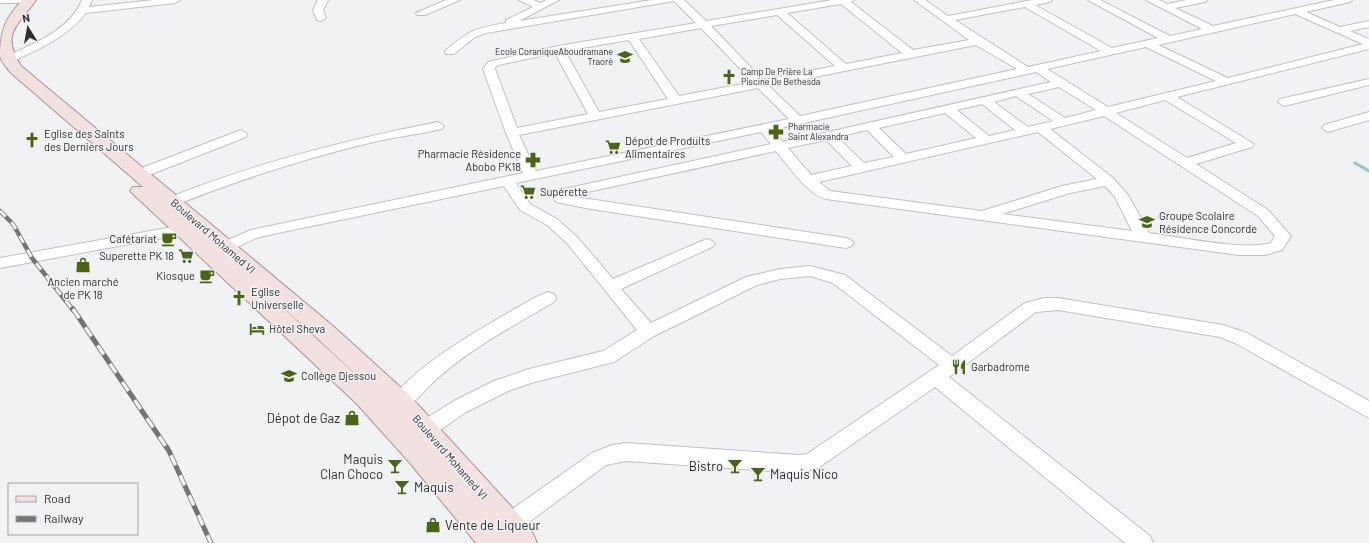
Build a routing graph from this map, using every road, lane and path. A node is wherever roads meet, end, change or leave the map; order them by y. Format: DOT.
graph roads {
  1 [pos="0,0"];
  2 [pos="22,0"];
  3 [pos="30,0"];
  4 [pos="175,0"];
  5 [pos="323,0"];
  6 [pos="455,0"];
  7 [pos="524,0"];
  8 [pos="554,0"];
  9 [pos="670,0"];
  10 [pos="678,0"];
  11 [pos="919,0"];
  12 [pos="1047,0"];
  13 [pos="1093,0"];
  14 [pos="1151,0"];
  15 [pos="1202,0"];
  16 [pos="1347,0"];
  17 [pos="846,1"];
  18 [pos="1026,4"];
  19 [pos="85,5"];
  20 [pos="541,6"];
  21 [pos="1166,7"];
  22 [pos="1295,11"];
  23 [pos="779,12"];
  24 [pos="421,13"];
  25 [pos="321,18"];
  26 [pos="946,19"];
  27 [pos="0,22"];
  28 [pos="704,24"];
  29 [pos="1369,24"];
  30 [pos="497,28"];
  31 [pos="1210,29"];
  32 [pos="1339,30"];
  33 [pos="632,36"];
  34 [pos="1168,39"];
  35 [pos="978,41"];
  36 [pos="1369,43"];
  37 [pos="1148,44"];
  38 [pos="1369,46"];
  39 [pos="558,49"];
  40 [pos="450,52"];
  41 [pos="1111,52"];
  42 [pos="911,54"];
  43 [pos="4,64"];
  44 [pos="843,67"];
  45 [pos="1032,69"];
  46 [pos="1226,81"];
  47 [pos="1369,82"];
  48 [pos="1060,83"];
  49 [pos="759,84"];
  50 [pos="1019,93"];
  51 [pos="1166,96"];
  52 [pos="676,101"];
  53 [pos="985,101"];
  54 [pos="1284,102"];
  55 [pos="948,109"];
  56 [pos="1105,112"];
  57 [pos="1369,116"];
  58 [pos="596,117"];
  59 [pos="797,120"];
  60 [pos="1063,122"];
  61 [pos="438,126"];
  62 [pos="870,126"];
  63 [pos="764,128"];
  64 [pos="1040,128"];
  65 [pos="1328,128"];
  66 [pos="1026,131"];
  67 [pos="512,133"];
  68 [pos="241,134"];
  69 [pos="828,136"];
  70 [pos="986,140"];
  71 [pos="778,146"];
  72 [pos="904,159"];
  73 [pos="1185,162"];
  74 [pos="861,168"];
  75 [pos="139,174"];
  76 [pos="531,176"];
  77 [pos="808,180"];
  78 [pos="508,181"];
  79 [pos="1108,181"];
  80 [pos="173,201"];
  81 [pos="982,216"];
  82 [pos="194,229"];
  83 [pos="1143,238"];
  84 [pos="846,243"];
  85 [pos="707,244"];
  86 [pos="218,250"];
  87 [pos="0,263"];
  88 [pos="610,287"];
  89 [pos="548,298"];
  90 [pos="648,332"];
  91 [pos="944,371"];
  92 [pos="402,402"];
  93 [pos="1369,410"];
  94 [pos="426,429"];
  95 [pos="509,524"];
  96 [pos="493,543"];
  97 [pos="523,543"];
  98 [pos="1142,543"];
  1 -- 2 [label="street"];
  2 -- 27 [label="main road"];
  3 -- 43 [label="main road, Boulevard Mohamed VI"];
  4 -- 19 [label="street"];
  5 -- 25 [label="street"];
  6 -- 24 [label="street"];
  7 -- 20 [label="street"];
  8 -- 20 [label="street"];
  9 -- 30 [label="street"];
  10 -- 28 [label="street"];
  11 -- 26 [label="street"];
  12 -- 18 [label="street"];
  13 -- 34 [label="street"];
  14 -- 21 [label="street"];
  15 -- 21 [label="street"];
  16 -- 22 [label="street"];
  17 -- 23 [label="street"];
  17 -- 42 [label="street"];
  18 -- 26 [label="street"];
  18 -- 41 [label="street"];
  19 -- 43 [label="street"];
  20 -- 30 [label="street"];
  21 -- 31 [label="street"];
  22 -- 31 [label="street"];
  22 -- 32 [label="street"];
  23 -- 28 [label="street"];
  23 -- 44 [label="street"];
  26 -- 35 [label="street"];
  28 -- 33 [label="street"];
  28 -- 49 [label="street"];
  29 -- 32 [label="street"];
  30 -- 40 [label="street"];
  31 -- 34 [label="street"];
  32 -- 36 [label="street"];
  33 -- 39 [label="street"];
  33 -- 52 [label="street"];
  34 -- 37 [label="street"];
  35 -- 42 [label="street"];
  35 -- 45 [label="street"];
  37 -- 41 [label="street"];
  37 -- 46 [label="street"];
  38 -- 46 [label="street"];
  39 -- 58 [label="street"];
  39 -- 67 [label="street"];
  41 -- 45 [label="street"];
  42 -- 44 [label="street"];
  43 -- 75 [label="main road, Boulevard Mohamed VI"];
  43 -- 82 [label="main road, Boulevard Mohamed VI"];
  44 -- 49 [label="street"];
  45 -- 48 [label="street"];
  45 -- 59 [label="street"];
  46 -- 51 [label="street"];
  47 -- 54 [label="street"];
  48 -- 50 [label="street"];
  48 -- 56 [label="street"];
  49 -- 52 [label="street"];
  49 -- 59 [label="street"];
  50 -- 53 [label="street"];
  50 -- 60 [label="street"];
  51 -- 56 [label="street"];
  51 -- 73 [label="street"];
  52 -- 58 [label="street"];
  53 -- 55 [label="street"];
  53 -- 66 [label="street"];
  55 -- 62 [label="street"];
  55 -- 70 [label="street"];
  56 -- 60 [label="street"];
  56 -- 73 [label="street"];
  57 -- 65 [label="street"];
  58 -- 67 [label="street"];
  59 -- 63 [label="street"];
  60 -- 64 [label="street"];
  61 -- 80 [label="street"];
  62 -- 69 [label="street"];
  62 -- 72 [label="street"];
  63 -- 71 [label="street"];
  63 -- 76 [label="street"];
  64 -- 66 [label="street"];
  64 -- 79 [label="street"];
  66 -- 70 [label="street"];
  67 -- 76 [label="street"];
  68 -- 75 [label="street"];
  69 -- 71 [label="street"];
  69 -- 74 [label="street"];
  70 -- 72 [label="street"];
  71 -- 77 [label="street"];
  71 -- 84 [label="street"];
  72 -- 74 [label="street"];
  73 -- 83 [label="street"];
  74 -- 77 [label="street"];
  75 -- 80 [label="main road, Boulevard Mohamed VI"];
  76 -- 78 [label="street"];
  77 -- 81 [label="street"];
  78 -- 86 [label="street"];
  78 -- 88 [label="street"];
  79 -- 81 [label="street"];
  79 -- 83 [label="street"];
  80 -- 82 [label="main road, Boulevard Mohamed VI"];
  81 -- 83 [label="street"];
  82 -- 86 [label="main road, Boulevard Mohamed VI"];
  82 -- 87 [label="street"];
  85 -- 88 [label="street"];
  86 -- 92 [label="main road, Boulevard Mohamed VI"];
  86 -- 96 [label="main road, Boulevard Mohamed VI"];
  88 -- 90 [label="street"];
  89 -- 92 [label="street"];
  90 -- 91 [label="street"];
  90 -- 94 [label="street"];
  91 -- 93 [label="street"];
  91 -- 95 [label="street"];
  91 -- 98 [label="street"];
  92 -- 94 [label="main road, Boulevard Mohamed VI"];
  94 -- 95 [label="main road, Boulevard Mohamed VI"];
  95 -- 97 [label="main road, Boulevard Mohamed VI"];
}
